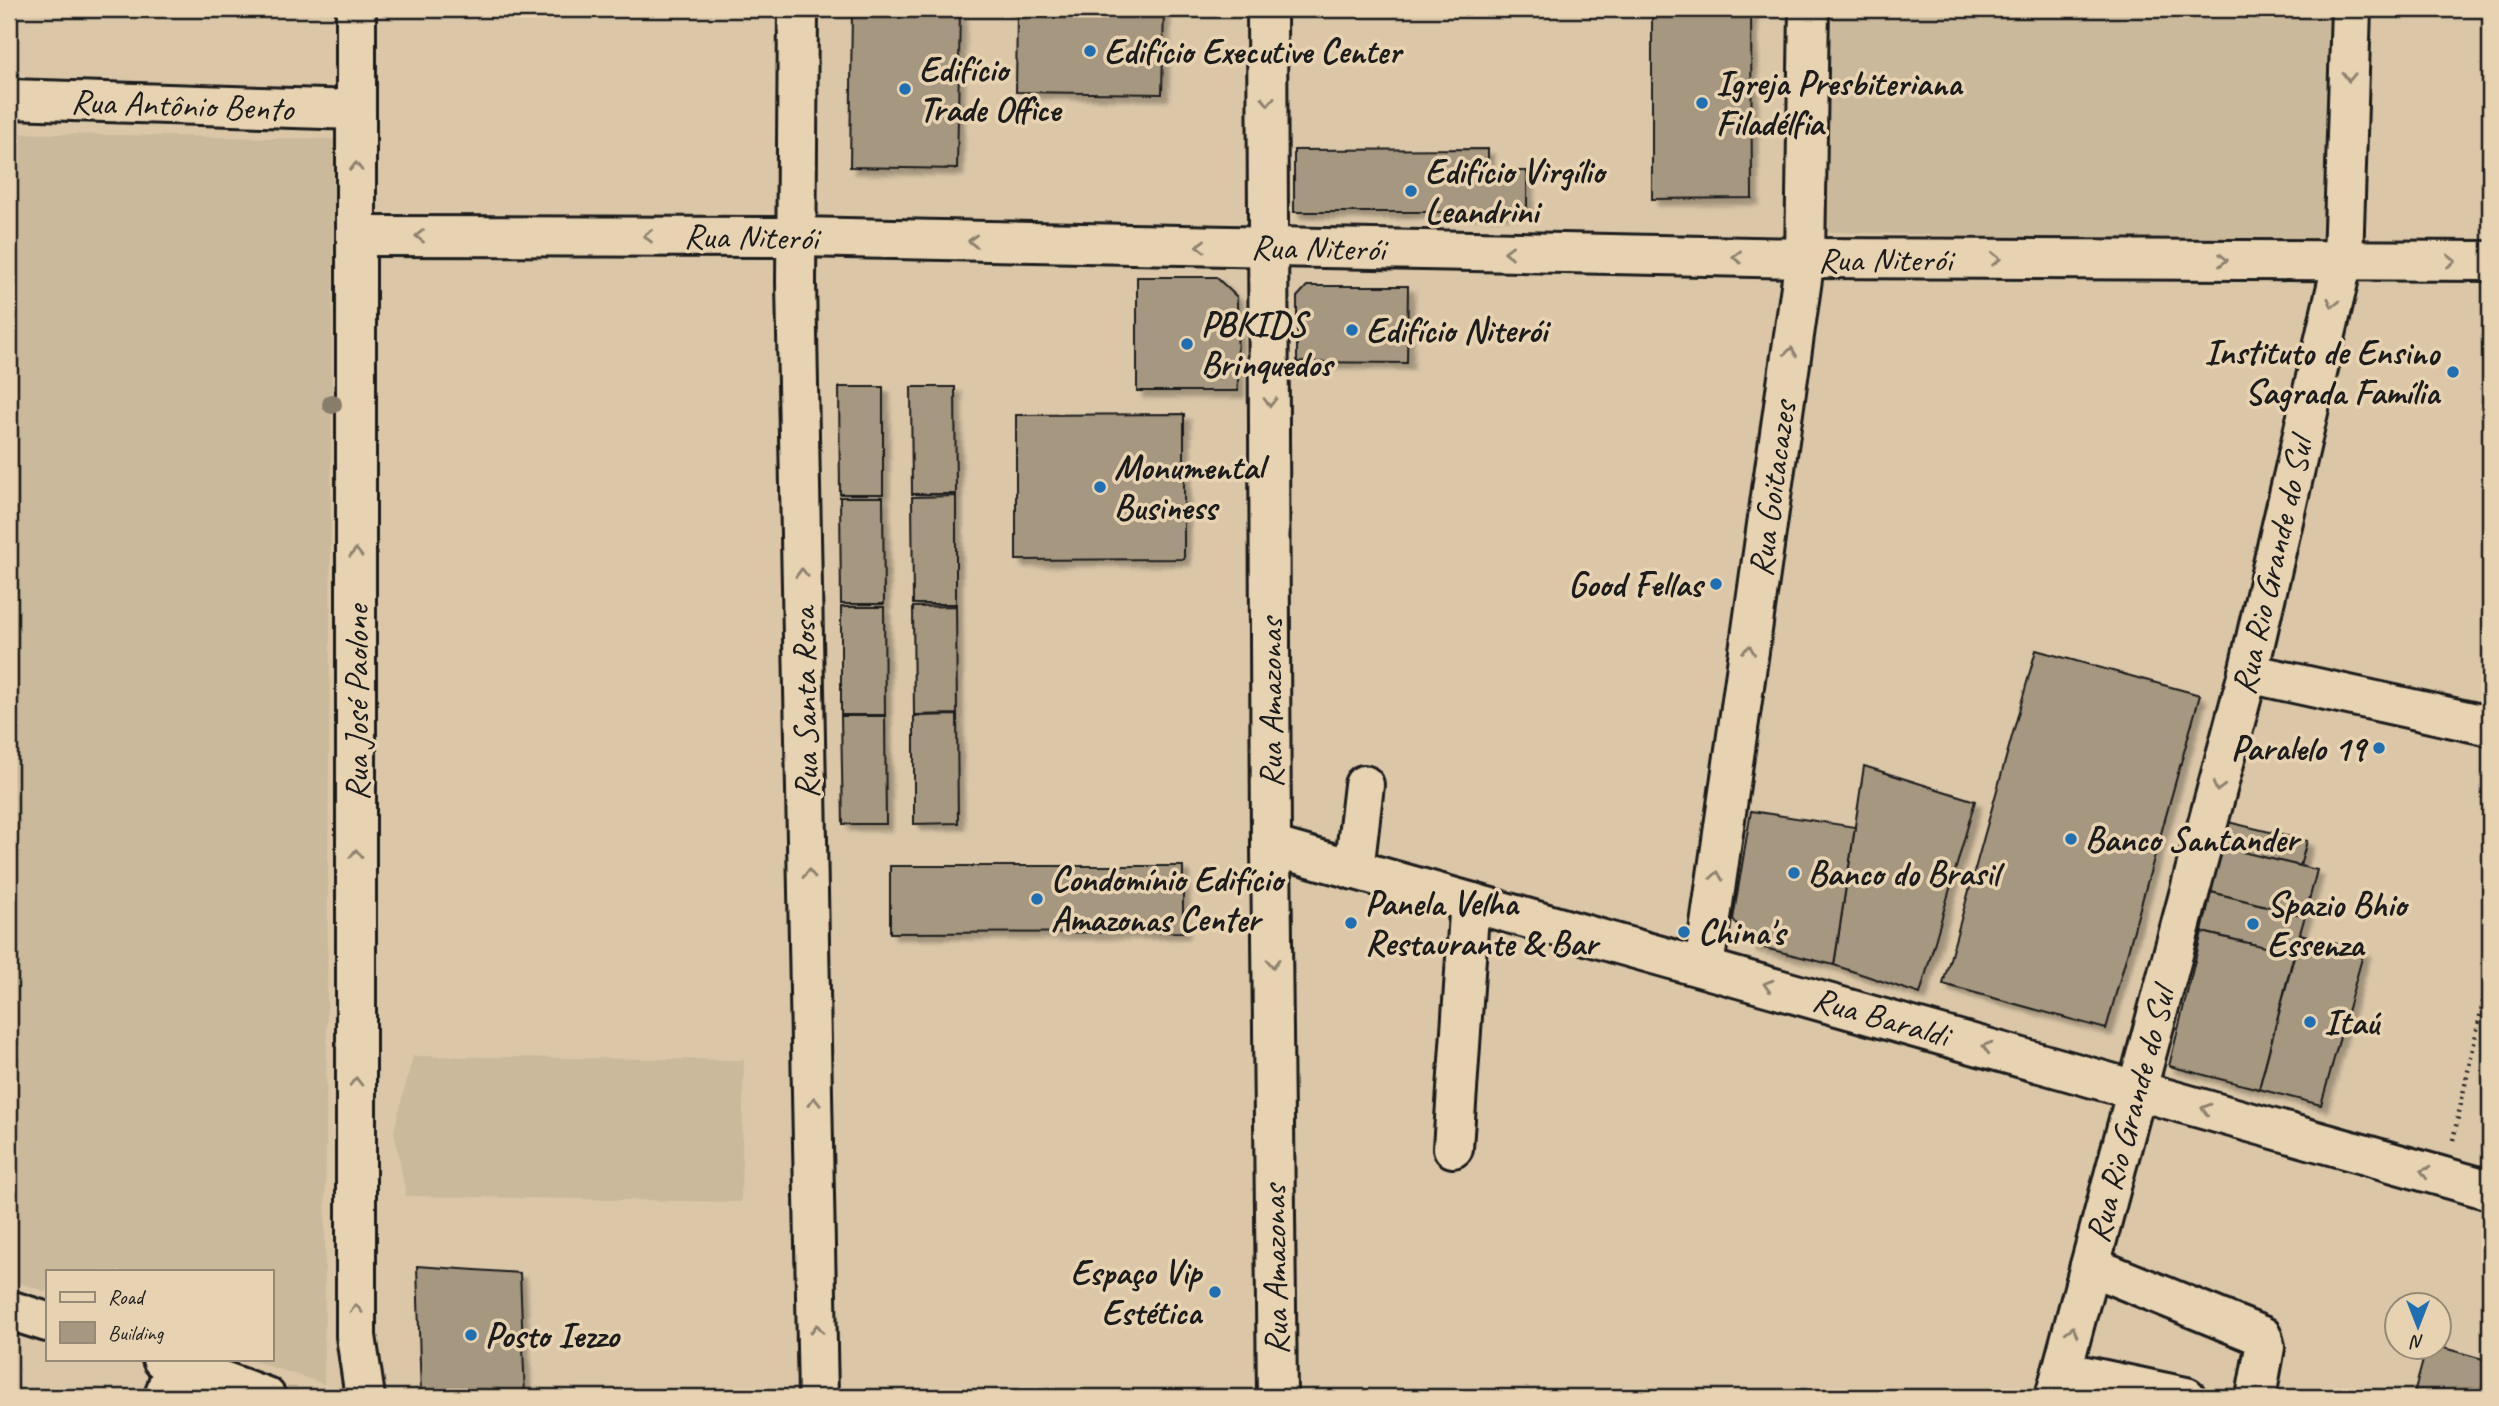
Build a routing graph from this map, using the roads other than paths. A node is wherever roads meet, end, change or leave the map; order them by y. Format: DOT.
graph roads {
  1 [pos="356,9"];
  2 [pos="798,9"];
  3 [pos="1267,9"];
  4 [pos="1809,9"];
  5 [pos="2351,9"];
  6 [pos="9,99"];
  7 [pos="356,110"];
  8 [pos="356,236"];
  9 [pos="798,237"];
  10 [pos="1269,247"];
  11 [pos="1805,258"];
  12 [pos="2343,260"];
  13 [pos="2490,261"];
  14 [pos="2248,673"];
  15 [pos="2490,726"];
  16 [pos="1364,785"];
  17 [pos="1271,846"];
  18 [pos="1354,870"];
  19 [pos="1473,903"];
  20 [pos="1704,967"];
  21 [pos="2137,1089"];
  22 [pos="1453,1148"];
  23 [pos="2490,1191"];
  24 [pos="2090,1266"];
  25 [pos="9,1310"];
  26 [pos="46,1322"];
  27 [pos="140,1360"];
  28 [pos="166,1379"];
  29 [pos="2059,1384"];
  30 [pos="230,1397"];
  31 [pos="266,1397"];
  32 [pos="365,1397"];
  33 [pos="818,1397"];
  34 [pos="1277,1397"];
  35 [pos="2186,1397"];
  36 [pos="2256,1397"];
  1 -- 7 [label="street, Rua José Paolone"];
  2 -- 9 [label="street, Rua Santa Rosa"];
  3 -- 10 [label="street, Rua Amazonas, one-way"];
  4 -- 11 [label="street, Rua Goitacazes"];
  5 -- 12 [label="street, Rua Rio Grande do Sul, one-way"];
  6 -- 7 [label="street, Rua Antônio Bento"];
  8 -- 7 [label="street, Rua José Paolone, one-way"];
  9 -- 8 [label="street, Rua Niterói, one-way"];
  32 -- 8 [label="street, Rua José Paolone, one-way"];
  10 -- 9 [label="street, Rua Niterói, one-way"];
  33 -- 9 [label="street, Rua Santa Rosa, one-way"];
  11 -- 10 [label="street, Rua Niterói, one-way"];
  10 -- 17 [label="street, Rua Amazonas, one-way"];
  11 -- 12 [label="street, Rua Niterói, one-way"];
  20 -- 11 [label="street, Rua Goitacazes, one-way"];
  12 -- 13 [label="street, Rua Niterói, one-way"];
  12 -- 14 [label="street, Rua Rio Grande do Sul, one-way"];
  14 -- 15 [label="street"];
  14 -- 21 [label="street, Rua Rio Grande do Sul, one-way"];
  16 -- 18 [label="street"];
  17 -- 18 [label="street, Rua Baraldi"];
  17 -- 34 [label="street, Rua Amazonas, one-way"];
  18 -- 19 [label="street, Rua Baraldi"];
  19 -- 20 [label="street, Rua Baraldi"];
  19 -- 22 [label="street"];
  21 -- 20 [label="street, Rua Baraldi, one-way"];
  23 -- 21 [label="street, Rua Baraldi, one-way"];
  21 -- 24 [label="street, Rua Rio Grande do Sul"];
  29 -- 24 [label="street, Rua Rio Grande do Sul, one-way"];
  24 -- 36 [label="street"];
  25 -- 26 [label="street"];
  27 -- 28 [label="street"];
  28 -- 30 [label="street"];
  28 -- 31 [label="street"];
  29 -- 35 [label="street"];
}
